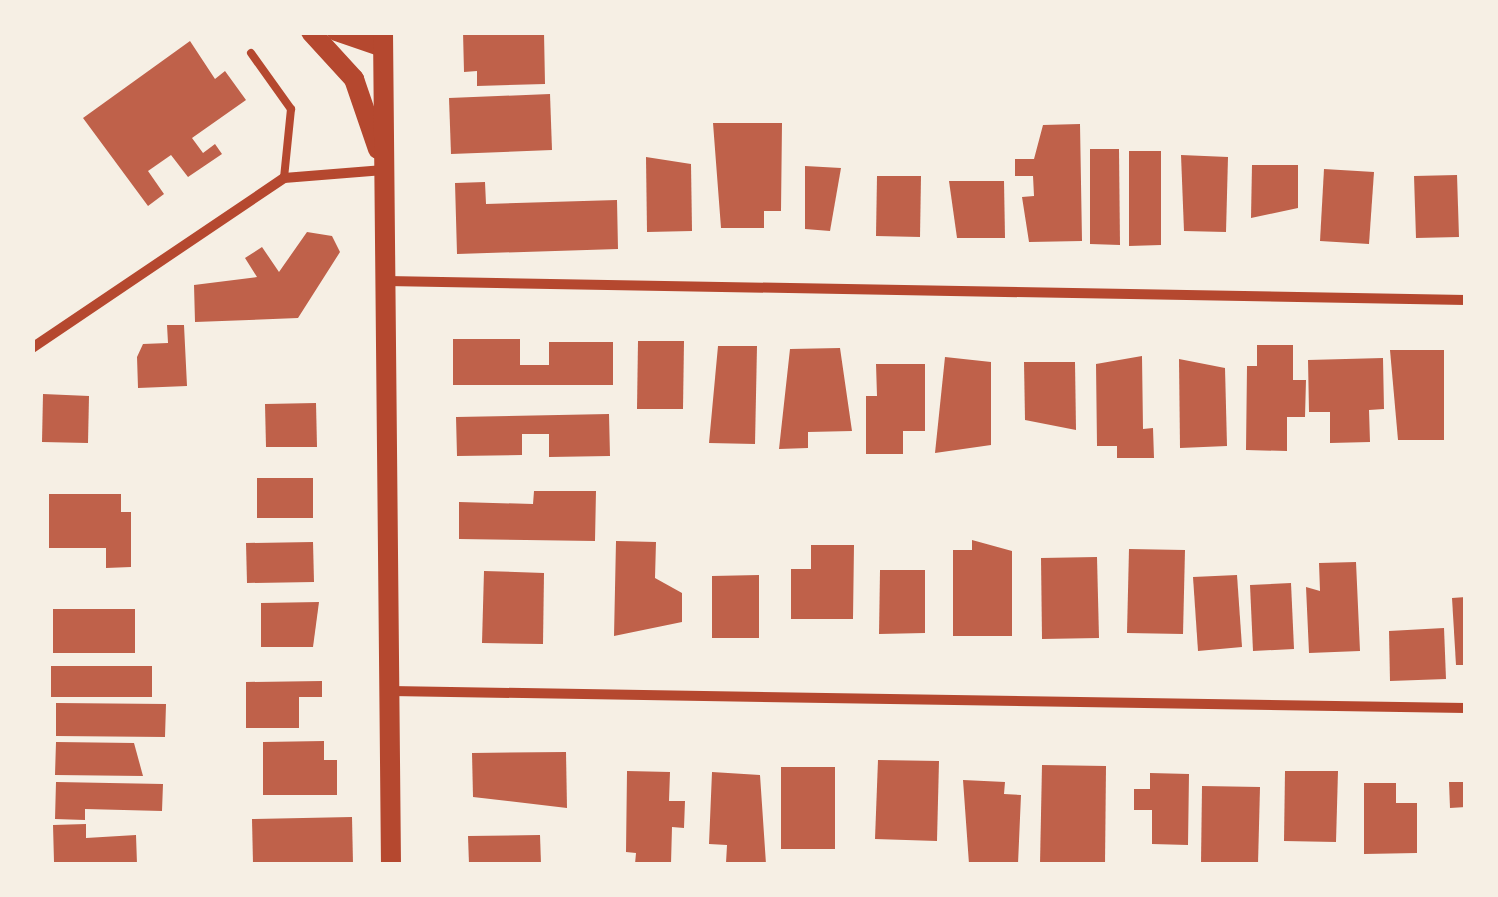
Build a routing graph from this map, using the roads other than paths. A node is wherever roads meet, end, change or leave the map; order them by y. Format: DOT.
graph roads {
  1 [pos="310,32"];
  2 [pos="336,32"];
  3 [pos="383,40"];
  4 [pos="251,53"];
  5 [pos="385,170"];
  6 [pos="284,178"];
  7 [pos="387,281"];
  8 [pos="1466,300"];
  9 [pos="32,348"];
  10 [pos="390,691"];
  11 [pos="1466,708"];
  12 [pos="390,864"];
  1 -- 5 [label="main road"];
  2 -- 3 [label="street"];
  3 -- 5 [label="main road"];
  4 -- 6 [label="lane"];
  5 -- 6 [label="street"];
  5 -- 7 [label="main road"];
  6 -- 9 [label="street"];
  7 -- 8 [label="street"];
  7 -- 10 [label="main road"];
  10 -- 11 [label="street"];
  10 -- 12 [label="main road"];
}
